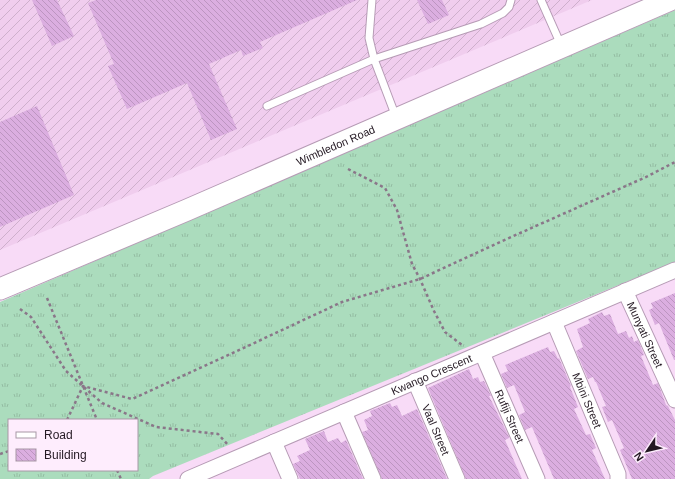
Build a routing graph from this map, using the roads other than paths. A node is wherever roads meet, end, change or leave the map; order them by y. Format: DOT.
graph roads {
  1 [pos="372,0"];
  2 [pos="511,0"];
  3 [pos="541,0"];
  4 [pos="670,0"];
  5 [pos="562,47"];
  6 [pos="374,60"];
  7 [pos="267,106"];
  8 [pos="397,119"];
  9 [pos="675,270"];
  10 [pos="0,288"];
  11 [pos="626,291"];
  12 [pos="554,322"];
  13 [pos="482,353"];
  14 [pos="415,381"];
  15 [pos="675,400"];
  16 [pos="344,412"];
  17 [pos="274,442"];
  18 [pos="203,476"];
  19 [pos="188,479"];
  20 [pos="290,479"];
  21 [pos="373,479"];
  22 [pos="457,479"];
  23 [pos="537,479"];
  24 [pos="618,479"];
  1 -- 6 [label="lane"];
  2 -- 6 [label="lane"];
  3 -- 5 [label="lane"];
  4 -- 5 [label="main road, Wimbledon Road"];
  5 -- 8 [label="main road, Wimbledon Road"];
  6 -- 7 [label="lane"];
  6 -- 8 [label="lane"];
  8 -- 10 [label="main road, Wimbledon Road"];
  9 -- 11 [label="street, Kwango Crescent"];
  11 -- 12 [label="street, Kwango Crescent"];
  11 -- 15 [label="street, Munyati Street"];
  12 -- 13 [label="street, Kwango Crescent"];
  12 -- 24 [label="street, Mbini Street"];
  13 -- 14 [label="street, Kwango Crescent"];
  13 -- 23 [label="street, Rufiji Street"];
  14 -- 16 [label="street, Kwango Crescent"];
  14 -- 22 [label="street, Vaal Street"];
  16 -- 17 [label="street, Kwango Crescent"];
  16 -- 21 [label="street"];
  17 -- 18 [label="street, Kwango Crescent"];
  17 -- 20 [label="street"];
  18 -- 19 [label="street, Kwango Crescent"];
}
